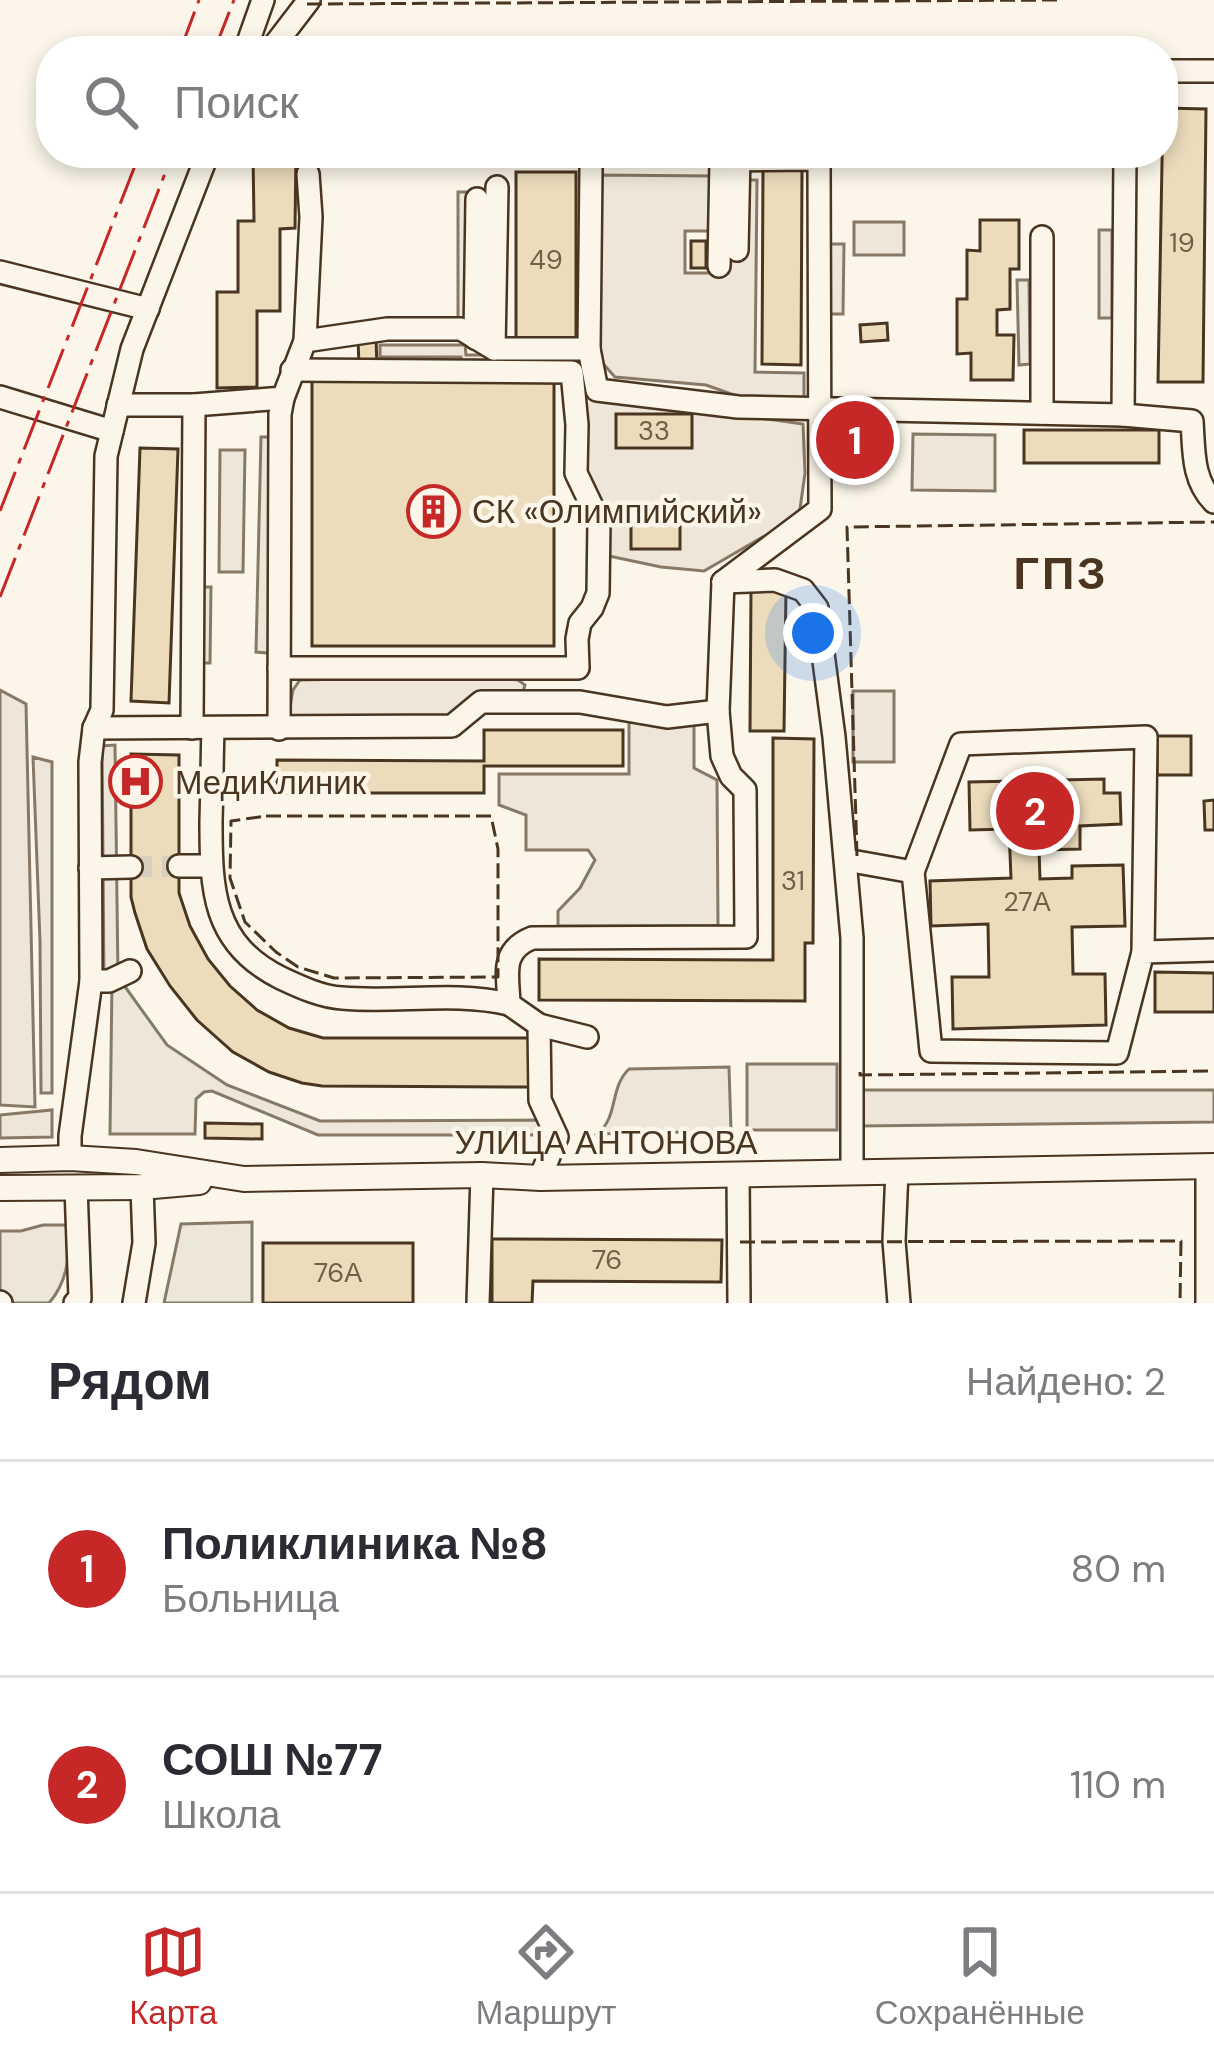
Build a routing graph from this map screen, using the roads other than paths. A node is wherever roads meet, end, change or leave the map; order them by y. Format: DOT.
graph roads {
  1 [pos="263,0"];
  2 [pos="309,0"];
  3 [pos="250,36"];
  4 [pos="281,36"];
  5 [pos="1178,71"];
  6 [pos="1214,71"];
  7 [pos="202,168"];
  8 [pos="738,168"];
  9 [pos="819,168"];
  10 [pos="1125,168"];
  11 [pos="591,169"];
  12 [pos="308,174"];
  13 [pos="487,193"];
  14 [pos="1042,237"];
  15 [pos="728,258"];
  16 [pos="0,272"];
  17 [pos="148,309"];
  18 [pos="305,341"];
  19 [pos="484,344"];
  20 [pos="589,349"];
  21 [pos="292,370"];
  22 [pos="0,397"];
  23 [pos="283,398"];
  24 [pos="118,405"];
  25 [pos="194,405"];
  26 [pos="820,411"];
  27 [pos="1042,413"];
  28 [pos="1123,415"];
  29 [pos="112,431"];
  30 [pos="1214,502"];
  31 [pos="723,581"];
  32 [pos="279,668"];
  33 [pos="718,711"];
  34 [pos="94,728"];
  35 [pos="202,728"];
  36 [pos="279,729"];
  37 [pos="846,860"];
  38 [pos="179,866"];
  39 [pos="211,866"];
  40 [pos="131,867"];
  41 [pos="90,868"];
  42 [pos="913,872"];
  43 [pos="1214,950"];
  44 [pos="1143,952"];
  45 [pos="130,971"];
  46 [pos="91,982"];
  47 [pos="509,1004"];
  48 [pos="539,1025"];
  49 [pos="587,1037"];
  50 [pos="70,1159"];
  51 [pos="0,1160"];
  52 [pos="1210,1166"];
  53 [pos="852,1172"];
  54 [pos="897,1172"];
  55 [pos="738,1174"];
  56 [pos="482,1175"];
  57 [pos="540,1178"];
  58 [pos="244,1179"];
  59 [pos="142,1186"];
  60 [pos="76,1187"];
  61 [pos="0,1188"];
  62 [pos="1210,1210"];
  63 [pos="127,1300"];
  64 [pos="75,1303"];
  65 [pos="478,1303"];
  66 [pos="739,1303"];
  67 [pos="899,1303"];
  68 [pos="1208,1303"];
  1 -- 3 [label="street"];
  2 -- 4 [label="street"];
  5 -- 6 [label="street"];
  7 -- 17 [label="street"];
  8 -- 15 [label="street"];
  9 -- 26 [label="street"];
  10 -- 28 [label="street"];
  11 -- 20 [label="street"];
  12 -- 18 [label="street"];
  13 -- 19 [label="street"];
  14 -- 27 [label="street"];
  16 -- 17 [label="street"];
  17 -- 24 [label="street"];
  18 -- 19 [label="street"];
  18 -- 21 [label="street"];
  19 -- 20 [label="street"];
  20 -- 26 [label="street"];
  21 -- 23 [label="street"];
  21 -- 32 [label="street"];
  22 -- 29 [label="street"];
  23 -- 25 [label="street"];
  23 -- 32 [label="street"];
  24 -- 25 [label="street"];
  24 -- 29 [label="street"];
  25 -- 35 [label="street"];
  26 -- 27 [label="street"];
  26 -- 31 [label="street"];
  27 -- 28 [label="street"];
  28 -- 30 [label="street"];
  29 -- 34 [label="street"];
  31 -- 33 [label="street"];
  31 -- 37 [label="street"];
  32 -- 36 [label="street"];
  33 -- 36 [label="street"];
  33 -- 47 [label="street"];
  34 -- 35 [label="street"];
  34 -- 41 [label="street"];
  35 -- 36 [label="street"];
  35 -- 39 [label="street"];
  37 -- 42 [label="street"];
  37 -- 53 [label="street"];
  38 -- 39 [label="street"];
  39 -- 47 [label="street"];
  40 -- 41 [label="street"];
  41 -- 46 [label="street"];
  42 -- 44 [label="street"];
  42 -- 44 [label="street"];
  43 -- 44 [label="street"];
  45 -- 46 [label="street"];
  46 -- 50 [label="street"];
  47 -- 48 [label="street"];
  48 -- 49 [label="street"];
  48 -- 57 [label="street"];
  50 -- 51 [label="main road, УЛИЦА АНТОНОВА"];
  50 -- 58 [label="main road, УЛИЦА АНТОНОВА"];
  50 -- 60 [label="main road"];
  52 -- 54 [label="main road, УЛИЦА АНТОНОВА"];
  52 -- 62 [label="street"];
  53 -- 54 [label="main road, УЛИЦА АНТОНОВА"];
  53 -- 55 [label="main road, УЛИЦА АНТОНОВА"];
  54 -- 67 [label="street"];
  55 -- 57 [label="main road, УЛИЦА АНТОНОВА"];
  55 -- 66 [label="street"];
  56 -- 57 [label="main road, УЛИЦА АНТОНОВА"];
  56 -- 58 [label="main road, УЛИЦА АНТОНОВА"];
  56 -- 65 [label="street"];
  58 -- 59 [label="main road"];
  59 -- 60 [label="main road"];
  59 -- 63 [label="street"];
  60 -- 61 [label="main road"];
  60 -- 64 [label="street"];
  62 -- 68 [label="street"];
}
